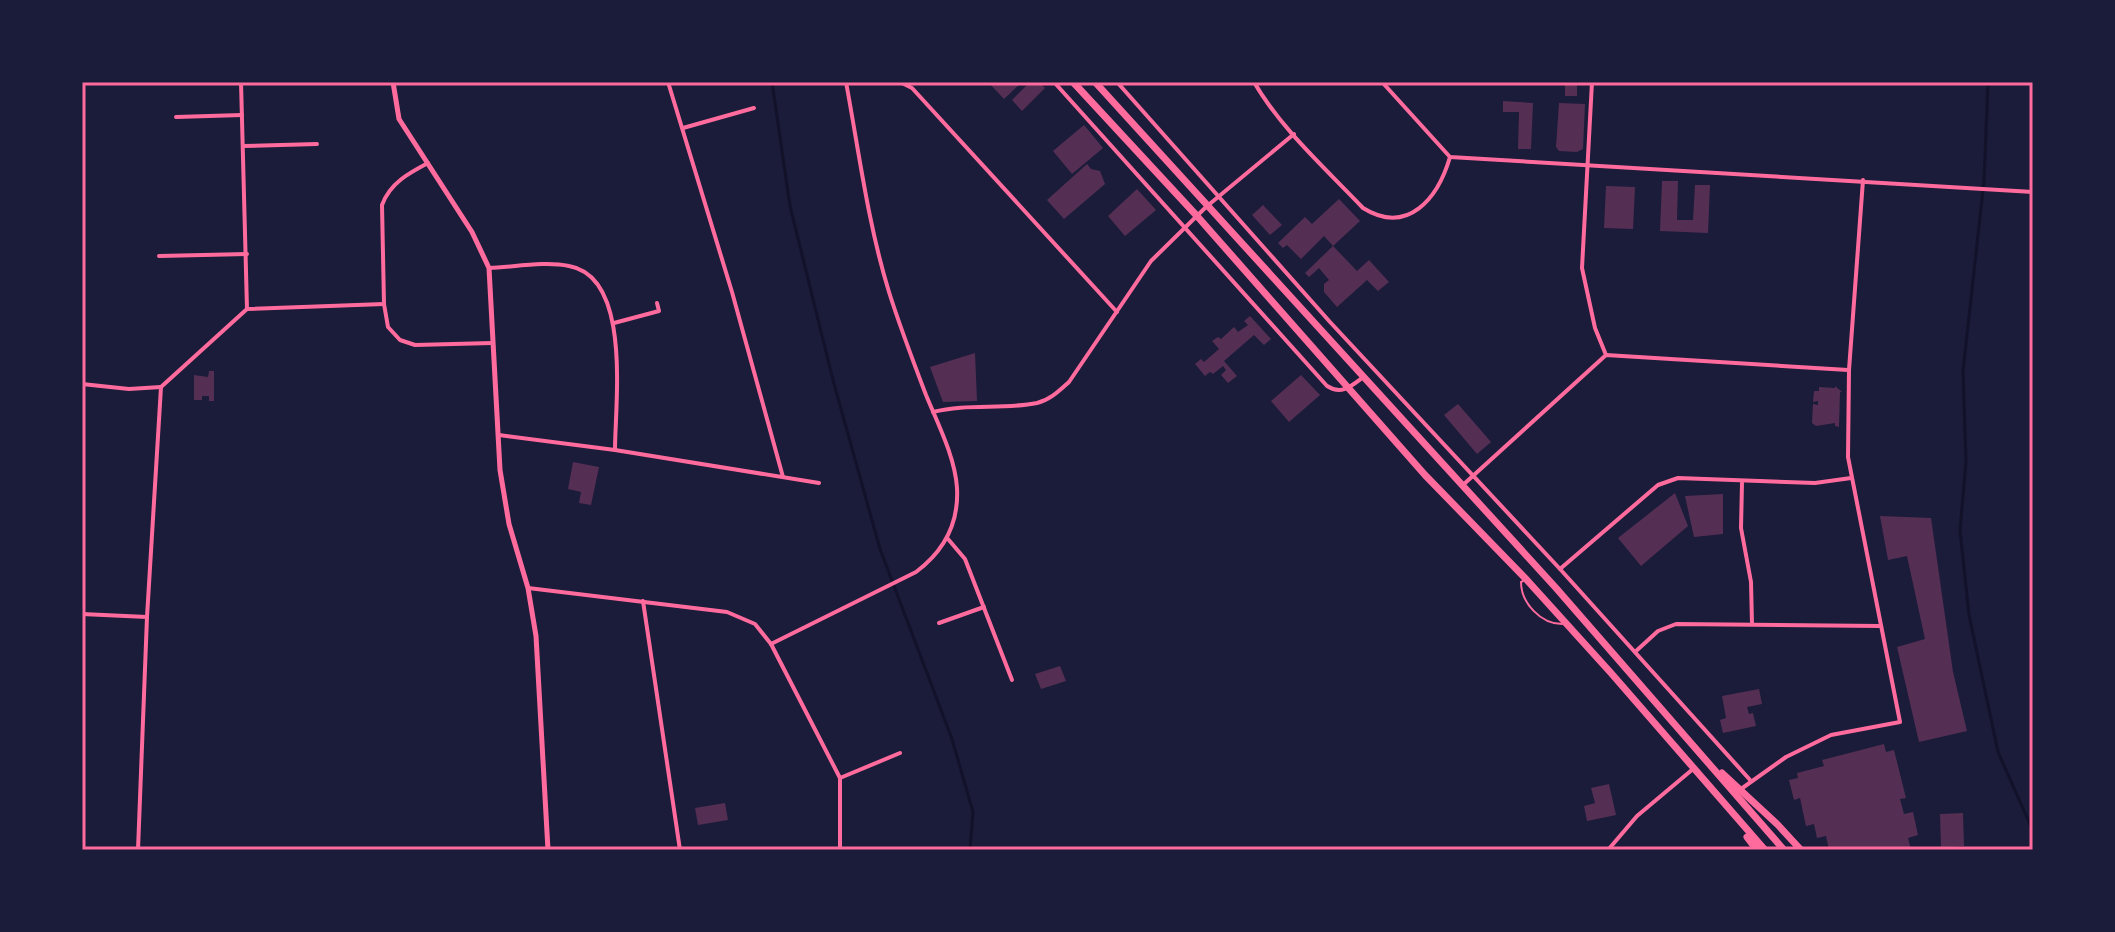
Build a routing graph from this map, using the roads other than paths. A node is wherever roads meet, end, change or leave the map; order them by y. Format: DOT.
graph roads {
  1 [pos="241,82"];
  2 [pos="393,82"];
  3 [pos="668,82"];
  4 [pos="846,82"];
  5 [pos="900,82"];
  6 [pos="1054,82"];
  7 [pos="1073,82"];
  8 [pos="1095,82"];
  9 [pos="1117,82"];
  10 [pos="1254,82"];
  11 [pos="1382,82"];
  12 [pos="1592,82"];
  13 [pos="754,108"];
  14 [pos="242,115"];
  15 [pos="176,117"];
  16 [pos="683,128"];
  17 [pos="1294,134"];
  18 [pos="317,144"];
  19 [pos="243,146"];
  20 [pos="1450,157"];
  21 [pos="428,163"];
  22 [pos="1588,164"];
  23 [pos="1863,180"];
  24 [pos="2033,192"];
  25 [pos="1219,197"];
  26 [pos="1206,207"];
  27 [pos="1197,216"];
  28 [pos="1185,228"];
  29 [pos="247,254"];
  30 [pos="159,256"];
  31 [pos="489,268"];
  32 [pos="657,303"];
  33 [pos="384,304"];
  34 [pos="247,309"];
  35 [pos="1117,312"];
  36 [pos="614,323"];
  37 [pos="492,343"];
  38 [pos="1606,355"];
  39 [pos="1849,370"];
  40 [pos="1362,378"];
  41 [pos="82,384"];
  42 [pos="161,387"];
  43 [pos="1349,387"];
  44 [pos="933,412"];
  45 [pos="496,435"];
  46 [pos="615,450"];
  47 [pos="1474,474"];
  48 [pos="783,477"];
  49 [pos="1851,478"];
  50 [pos="1742,482"];
  51 [pos="819,483"];
  52 [pos="1462,486"];
  53 [pos="948,539"];
  54 [pos="1560,569"];
  55 [pos="1526,579"];
  56 [pos="528,588"];
  57 [pos="643,601"];
  58 [pos="984,607"];
  59 [pos="82,614"];
  60 [pos="147,617"];
  61 [pos="939,623"];
  62 [pos="1752,624"];
  63 [pos="1567,625"];
  64 [pos="1881,626"];
  65 [pos="771,644"];
  66 [pos="1635,652"];
  67 [pos="1012,680"];
  68 [pos="900,753"];
  69 [pos="1705,759"];
  70 [pos="1693,768"];
  71 [pos="840,778"];
  72 [pos="1751,781"];
  73 [pos="1741,789"];
  74 [pos="1730,812"];
  75 [pos="138,850"];
  76 [pos="548,850"];
  77 [pos="680,850"];
  78 [pos="840,850"];
  79 [pos="1608,850"];
  80 [pos="1757,850"];
  81 [pos="1765,850"];
  82 [pos="1784,850"];
  83 [pos="1801,850"];
  1 -- 14 [label="street"];
  2 -- 21 [label="street"];
  3 -- 16 [label="street"];
  4 -- 44 [label="street"];
  5 -- 35 [label="street"];
  6 -- 28 [label="street"];
  7 -- 27 [label="highway"];
  8 -- 26 [label="highway"];
  9 -- 25 [label="street"];
  10 -- 17 [label="street"];
  11 -- 20 [label="street"];
  12 -- 22 [label="street"];
  13 -- 16 [label="street"];
  14 -- 15 [label="street"];
  14 -- 19 [label="street"];
  16 -- 48 [label="street"];
  17 -- 20 [label="street"];
  17 -- 25 [label="street"];
  18 -- 19 [label="street"];
  19 -- 29 [label="street"];
  20 -- 22 [label="street"];
  21 -- 31 [label="street"];
  21 -- 33 [label="street"];
  22 -- 23 [label="street"];
  22 -- 38 [label="street"];
  23 -- 24 [label="street"];
  23 -- 39 [label="street"];
  25 -- 26 [label="street"];
  25 -- 47 [label="street"];
  26 -- 27 [label="street"];
  26 -- 40 [label="highway"];
  27 -- 28 [label="street"];
  27 -- 43 [label="highway"];
  28 -- 35 [label="street"];
  28 -- 43 [label="street"];
  29 -- 30 [label="street"];
  29 -- 34 [label="street"];
  31 -- 36 [label="street"];
  31 -- 37 [label="street"];
  32 -- 36 [label="street"];
  33 -- 34 [label="street"];
  33 -- 37 [label="street"];
  34 -- 42 [label="street"];
  35 -- 44 [label="street"];
  36 -- 46 [label="street"];
  37 -- 45 [label="street"];
  38 -- 39 [label="street"];
  38 -- 47 [label="street"];
  39 -- 49 [label="street"];
  40 -- 43 [label="street"];
  40 -- 52 [label="highway"];
  41 -- 42 [label="street"];
  42 -- 60 [label="street"];
  43 -- 55 [label="highway"];
  44 -- 53 [label="street"];
  45 -- 46 [label="street"];
  45 -- 56 [label="street"];
  46 -- 48 [label="street"];
  47 -- 52 [label="street"];
  47 -- 54 [label="street"];
  48 -- 51 [label="street"];
  49 -- 50 [label="street"];
  49 -- 64 [label="street"];
  50 -- 54 [label="street"];
  50 -- 62 [label="street"];
  52 -- 69 [label="highway"];
  53 -- 58 [label="street"];
  53 -- 65 [label="street"];
  54 -- 66 [label="street"];
  55 -- 63 [label="highway"];
  55 -- 63 [label="lane"];
  56 -- 57 [label="street"];
  56 -- 76 [label="street"];
  57 -- 65 [label="street"];
  57 -- 77 [label="street"];
  58 -- 61 [label="street"];
  58 -- 67 [label="street"];
  59 -- 60 [label="street"];
  60 -- 75 [label="street"];
  62 -- 64 [label="street"];
  62 -- 66 [label="street"];
  63 -- 70 [label="highway"];
  64 -- 72 [label="street"];
  65 -- 71 [label="street"];
  66 -- 72 [label="street"];
  68 -- 71 [label="street"];
  69 -- 73 [label="highway"];
  69 -- 82 [label="highway"];
  70 -- 74 [label="highway"];
  70 -- 79 [label="street"];
  71 -- 78 [label="street"];
  72 -- 73 [label="street"];
  73 -- 83 [label="highway"];
  74 -- 80 [label="highway"];
  74 -- 81 [label="highway"];
}
